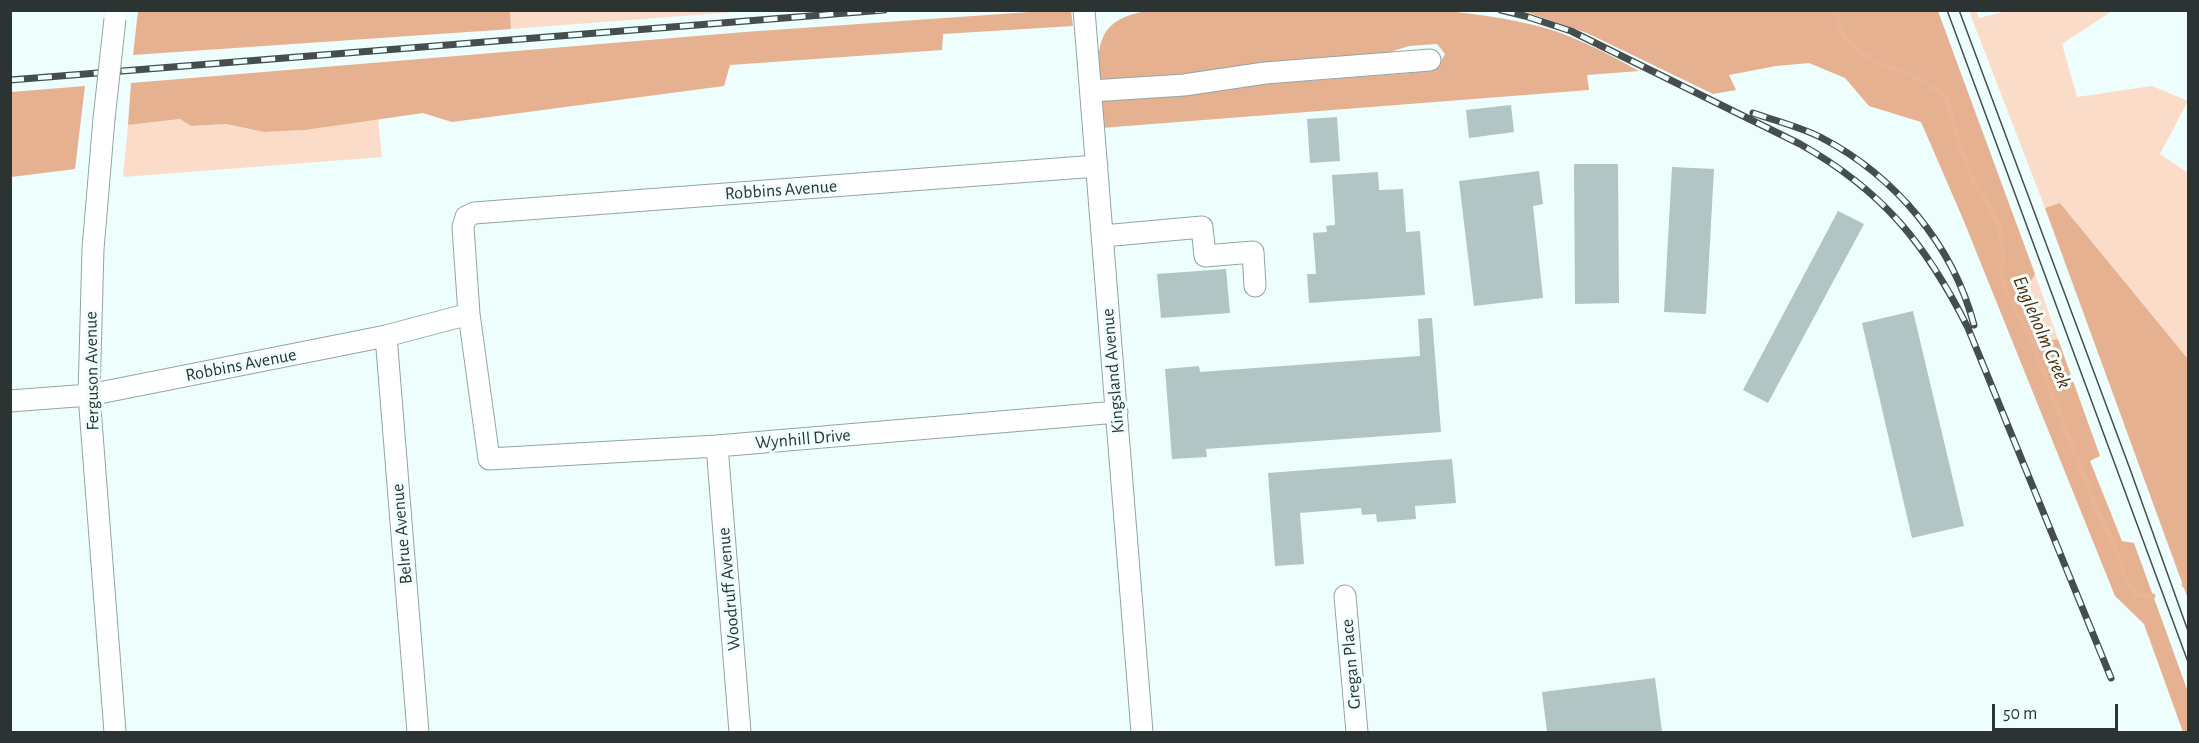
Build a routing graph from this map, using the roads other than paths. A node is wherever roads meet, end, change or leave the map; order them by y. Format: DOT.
graph roads {
  1 [pos="1084,10"];
  2 [pos="115,15"];
  3 [pos="1430,60"];
  4 [pos="1091,91"];
  5 [pos="1097,166"];
  6 [pos="1102,236"];
  7 [pos="1255,286"];
  8 [pos="469,314"];
  9 [pos="386,336"];
  10 [pos="89,395"];
  11 [pos="10,401"];
  12 [pos="1117,412"];
  13 [pos="717,446"];
  14 [pos="1345,596"];
  15 [pos="115,732"];
  16 [pos="418,732"];
  17 [pos="741,732"];
  18 [pos="1142,732"];
  19 [pos="1357,732"];
  1 -- 4 [label="street, Kingsland Avenue"];
  2 -- 10 [label="street, Ferguson Avenue, bridge"];
  3 -- 4 [label="street"];
  4 -- 5 [label="street, Kingsland Avenue"];
  5 -- 6 [label="street, Kingsland Avenue"];
  5 -- 8 [label="street, Robbins Avenue"];
  6 -- 7 [label="street"];
  6 -- 12 [label="street, Kingsland Avenue"];
  8 -- 9 [label="street, Robbins Avenue"];
  8 -- 13 [label="street, Wynhill Drive"];
  9 -- 10 [label="street, Robbins Avenue"];
  9 -- 16 [label="street, Belrue Avenue"];
  10 -- 11 [label="street, Robbins Avenue"];
  10 -- 15 [label="street, Ferguson Avenue"];
  12 -- 13 [label="street, Wynhill Drive"];
  12 -- 18 [label="street, Kingsland Avenue"];
  13 -- 17 [label="street, Woodruff Avenue"];
  14 -- 19 [label="street, Gregan Place"];
}
